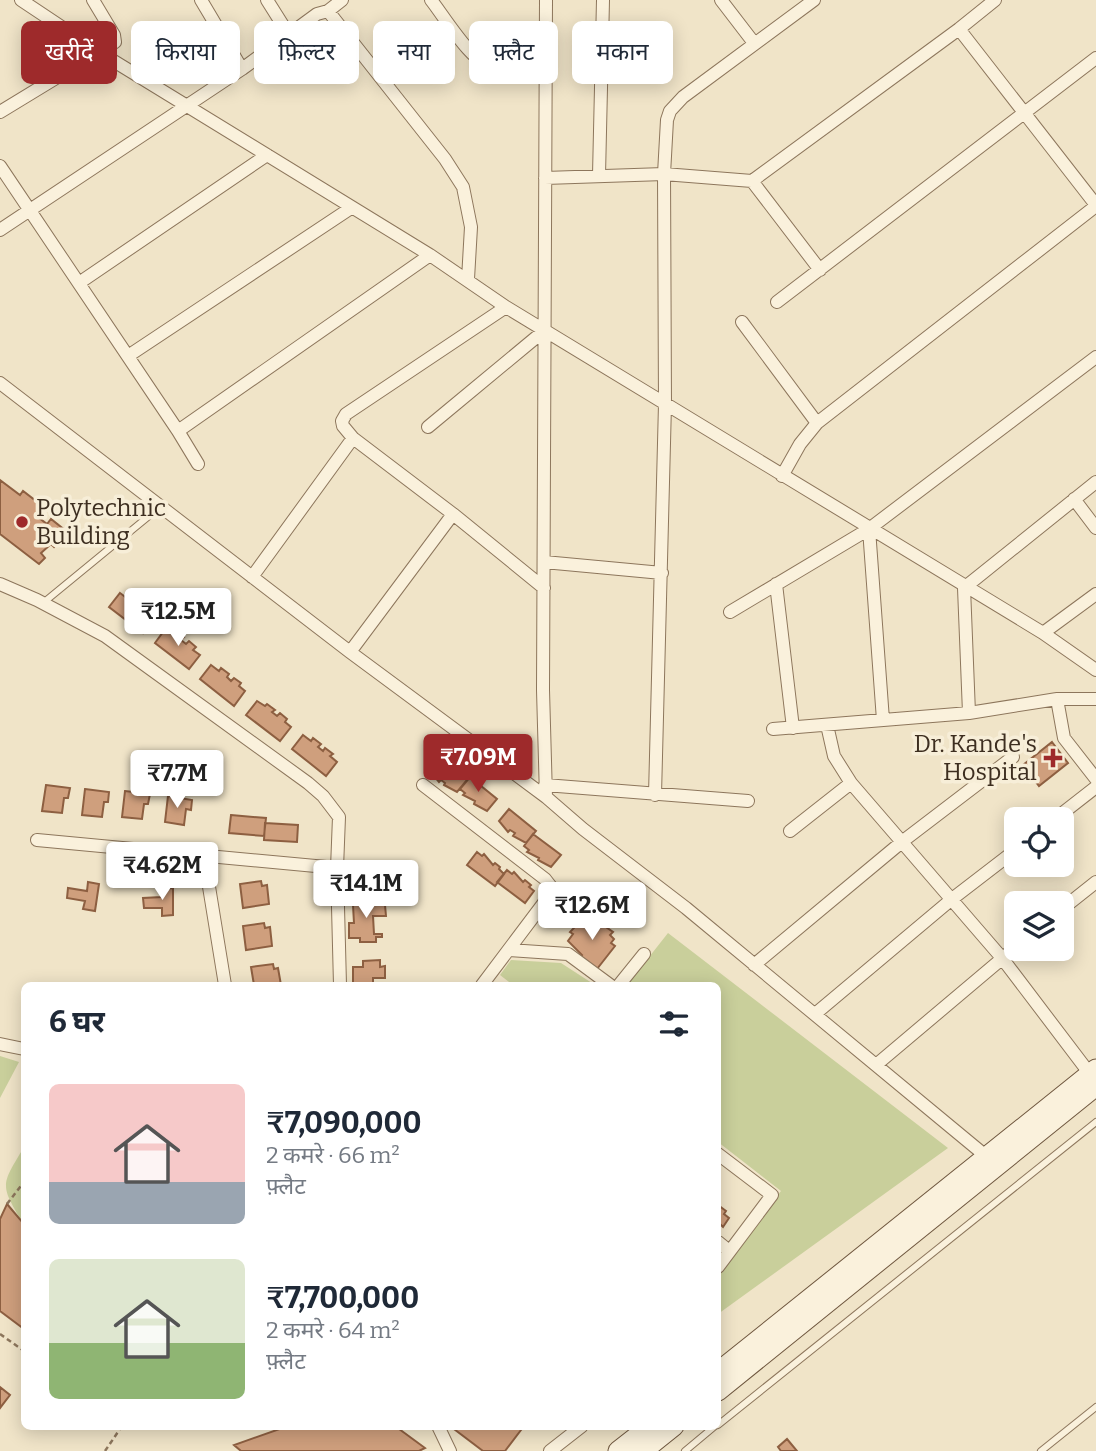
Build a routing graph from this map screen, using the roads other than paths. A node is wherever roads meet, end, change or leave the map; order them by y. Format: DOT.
graph roads {
  1 [pos="21,0"];
  2 [pos="93,0"];
  3 [pos="201,0"];
  4 [pos="267,0"];
  5 [pos="342,0"];
  6 [pos="431,0"];
  7 [pos="546,0"];
  8 [pos="603,0"];
  9 [pos="721,0"];
  10 [pos="814,0"];
  11 [pos="995,0"];
  12 [pos="328,11"];
  13 [pos="52,21"];
  14 [pos="106,21"];
  15 [pos="280,21"];
  16 [pos="309,21"];
  17 [pos="546,21"];
  18 [pos="959,29"];
  19 [pos="754,43"];
  20 [pos="469,49"];
  21 [pos="1096,58"];
  22 [pos="254,60"];
  23 [pos="117,63"];
  24 [pos="242,69"];
  25 [pos="46,84"];
  26 [pos="546,84"];
  27 [pos="187,106"];
  28 [pos="0,112"];
  29 [pos="1024,113"];
  30 [pos="267,155"];
  31 [pos="0,166"];
  32 [pos="664,174"];
  33 [pos="599,175"];
  34 [pos="545,178"];
  35 [pos="752,181"];
  36 [pos="1094,198"];
  37 [pos="351,208"];
  38 [pos="28,211"];
  39 [pos="0,230"];
  40 [pos="430,255"];
  41 [pos="820,270"];
  42 [pos="468,279"];
  43 [pos="79,282"];
  44 [pos="777,302"];
  45 [pos="506,307"];
  46 [pos="743,322"];
  47 [pos="545,331"];
  48 [pos="128,356"];
  49 [pos="1096,357"];
  50 [pos="0,383"];
  51 [pos="665,404"];
  52 [pos="817,423"];
  53 [pos="428,427"];
  54 [pos="178,431"];
  55 [pos="353,438"];
  56 [pos="198,464"];
  57 [pos="782,476"];
  58 [pos="1096,482"];
  59 [pos="1074,499"];
  60 [pos="160,507"];
  61 [pos="453,514"];
  62 [pos="1096,528"];
  63 [pos="869,529"];
  64 [pos="544,562"];
  65 [pos="662,573"];
  66 [pos="252,577"];
  67 [pos="0,584"];
  68 [pos="776,584"];
  69 [pos="544,588"];
  70 [pos="964,588"];
  71 [pos="1096,594"];
  72 [pos="43,603"];
  73 [pos="730,612"];
  74 [pos="1043,633"];
  75 [pos="351,652"];
  76 [pos="1096,670"];
  77 [pos="1057,699"];
  78 [pos="1096,699"];
  79 [pos="969,713"];
  80 [pos="883,720"];
  81 [pos="827,725"];
  82 [pos="793,728"];
  83 [pos="773,729"];
  84 [pos="1013,757"];
  85 [pos="1096,779"];
  86 [pos="851,783"];
  87 [pos="423,785"];
  88 [pos="1096,787"];
  89 [pos="545,791"];
  90 [pos="655,795"];
  91 [pos="748,801"];
  92 [pos="1070,807"];
  93 [pos="790,831"];
  94 [pos="37,840"];
  95 [pos="903,841"];
  96 [pos="204,856"];
  97 [pos="1004,859"];
  98 [pos="337,868"];
  99 [pos="1096,882"];
  100 [pos="952,899"];
  101 [pos="1074,899"];
  102 [pos="509,950"];
  103 [pos="644,954"];
  104 [pos="1002,958"];
  105 [pos="754,965"];
  106 [pos="225,982"];
  107 [pos="340,982"];
  108 [pos="489,982"];
  109 [pos="607,982"];
  110 [pos="621,982"];
  111 [pos="815,1014"];
  112 [pos="0,1044"];
  113 [pos="21,1048"];
  114 [pos="876,1065"];
  115 [pos="1094,1076"];
  116 [pos="1096,1122"];
  117 [pos="721,1156"];
  118 [pos="987,1157"];
  119 [pos="721,1244"];
  120 [pos="729,1251"];
  121 [pos="721,1263"];
  122 [pos="721,1370"];
  123 [pos="721,1388"];
  124 [pos="1096,1407"];
  125 [pos="721,1421"];
  126 [pos="441,1430"];
  127 [pos="577,1430"];
  128 [pos="645,1430"];
  129 [pos="669,1430"];
  130 [pos="710,1430"];
  131 [pos="450,1451"];
  132 [pos="550,1451"];
  133 [pos="618,1451"];
  134 [pos="643,1451"];
  135 [pos="684,1451"];
  136 [pos="1041,1451"];
  1 -- 13 [label="street"];
  2 -- 14 [label="street"];
  3 -- 24 [label="street"];
  4 -- 15 [label="street"];
  5 -- 12 [label="street"];
  6 -- 20 [label="street"];
  7 -- 17 [label="street"];
  8 -- 33 [label="street"];
  9 -- 19 [label="street"];
  10 -- 19 [label="street"];
  11 -- 18 [label="street"];
  12 -- 16 [label="street"];
  12 -- 42 [label="street"];
  18 -- 29 [label="street"];
  18 -- 35 [label="street"];
  19 -- 32 [label="street"];
  21 -- 29 [label="street"];
  22 -- 24 [label="street"];
  23 -- 27 [label="street"];
  24 -- 27 [label="street"];
  25 -- 28 [label="street"];
  26 -- 34 [label="street"];
  27 -- 30 [label="street"];
  27 -- 38 [label="street"];
  29 -- 36 [label="street"];
  29 -- 41 [label="street"];
  30 -- 37 [label="street"];
  30 -- 43 [label="street"];
  31 -- 38 [label="street"];
  32 -- 33 [label="street"];
  32 -- 35 [label="street"];
  32 -- 51 [label="street"];
  33 -- 34 [label="street"];
  34 -- 47 [label="street"];
  35 -- 41 [label="street"];
  36 -- 52 [label="street"];
  37 -- 40 [label="street"];
  37 -- 48 [label="street"];
  38 -- 39 [label="street"];
  38 -- 43 [label="street"];
  40 -- 42 [label="street"];
  40 -- 54 [label="street"];
  41 -- 44 [label="street"];
  42 -- 45 [label="street"];
  43 -- 48 [label="street"];
  45 -- 47 [label="street"];
  45 -- 55 [label="street"];
  46 -- 52 [label="street"];
  47 -- 51 [label="street"];
  47 -- 53 [label="street"];
  47 -- 64 [label="street"];
  48 -- 54 [label="street"];
  49 -- 63 [label="street"];
  50 -- 60 [label="street"];
  51 -- 57 [label="street"];
  51 -- 65 [label="street"];
  52 -- 57 [label="street"];
  54 -- 56 [label="street"];
  55 -- 61 [label="street"];
  55 -- 66 [label="street"];
  57 -- 63 [label="street"];
  58 -- 59 [label="street"];
  59 -- 62 [label="street"];
  59 -- 70 [label="street"];
  60 -- 66 [label="street"];
  60 -- 72 [label="lane"];
  61 -- 69 [label="street"];
  61 -- 75 [label="street"];
  63 -- 68 [label="street"];
  63 -- 70 [label="street"];
  63 -- 80 [label="street"];
  64 -- 65 [label="street"];
  64 -- 69 [label="street"];
  65 -- 90 [label="street"];
  66 -- 75 [label="street"];
  67 -- 72 [label="street"];
  68 -- 73 [label="street"];
  68 -- 82 [label="street"];
  69 -- 89 [label="street"];
  70 -- 74 [label="street"];
  70 -- 79 [label="street"];
  71 -- 74 [label="street"];
  72 -- 98 [label="street"];
  74 -- 76 [label="street"];
  75 -- 89 [label="street"];
  77 -- 78 [label="street"];
  77 -- 79 [label="street"];
  77 -- 85 [label="street"];
  79 -- 80 [label="street"];
  80 -- 81 [label="street"];
  81 -- 82 [label="street"];
  81 -- 86 [label="street"];
  82 -- 83 [label="street"];
  84 -- 95 [label="street"];
  86 -- 93 [label="street"];
  86 -- 95 [label="street"];
  87 -- 102 [label="street"];
  88 -- 92 [label="street"];
  89 -- 90 [label="street"];
  89 -- 105 [label="street"];
  90 -- 91 [label="street"];
  94 -- 96 [label="street"];
  95 -- 100 [label="street"];
  95 -- 105 [label="street"];
  96 -- 98 [label="street"];
  96 -- 106 [label="street"];
  97 -- 100 [label="street"];
  98 -- 107 [label="street"];
  99 -- 101 [label="street"];
  100 -- 104 [label="street"];
  100 -- 111 [label="street"];
  102 -- 108 [label="street"];
  102 -- 109 [label="street"];
  103 -- 110 [label="street"];
  104 -- 114 [label="street"];
  104 -- 115 [label="street"];
  105 -- 111 [label="street"];
  111 -- 114 [label="street"];
  112 -- 113 [label="street"];
  114 -- 118 [label="street"];
  115 -- 118 [label="street"];
  115 -- 123 [label="street"];
  116 -- 125 [label="lane"];
  117 -- 120 [label="street"];
  118 -- 122 [label="street"];
  119 -- 120 [label="street"];
  120 -- 121 [label="street"];
  124 -- 136 [label="lane"];
  126 -- 131 [label="street"];
  127 -- 132 [label="street"];
  128 -- 133 [label="street"];
  129 -- 134 [label="street"];
  130 -- 135 [label="lane"];
}
